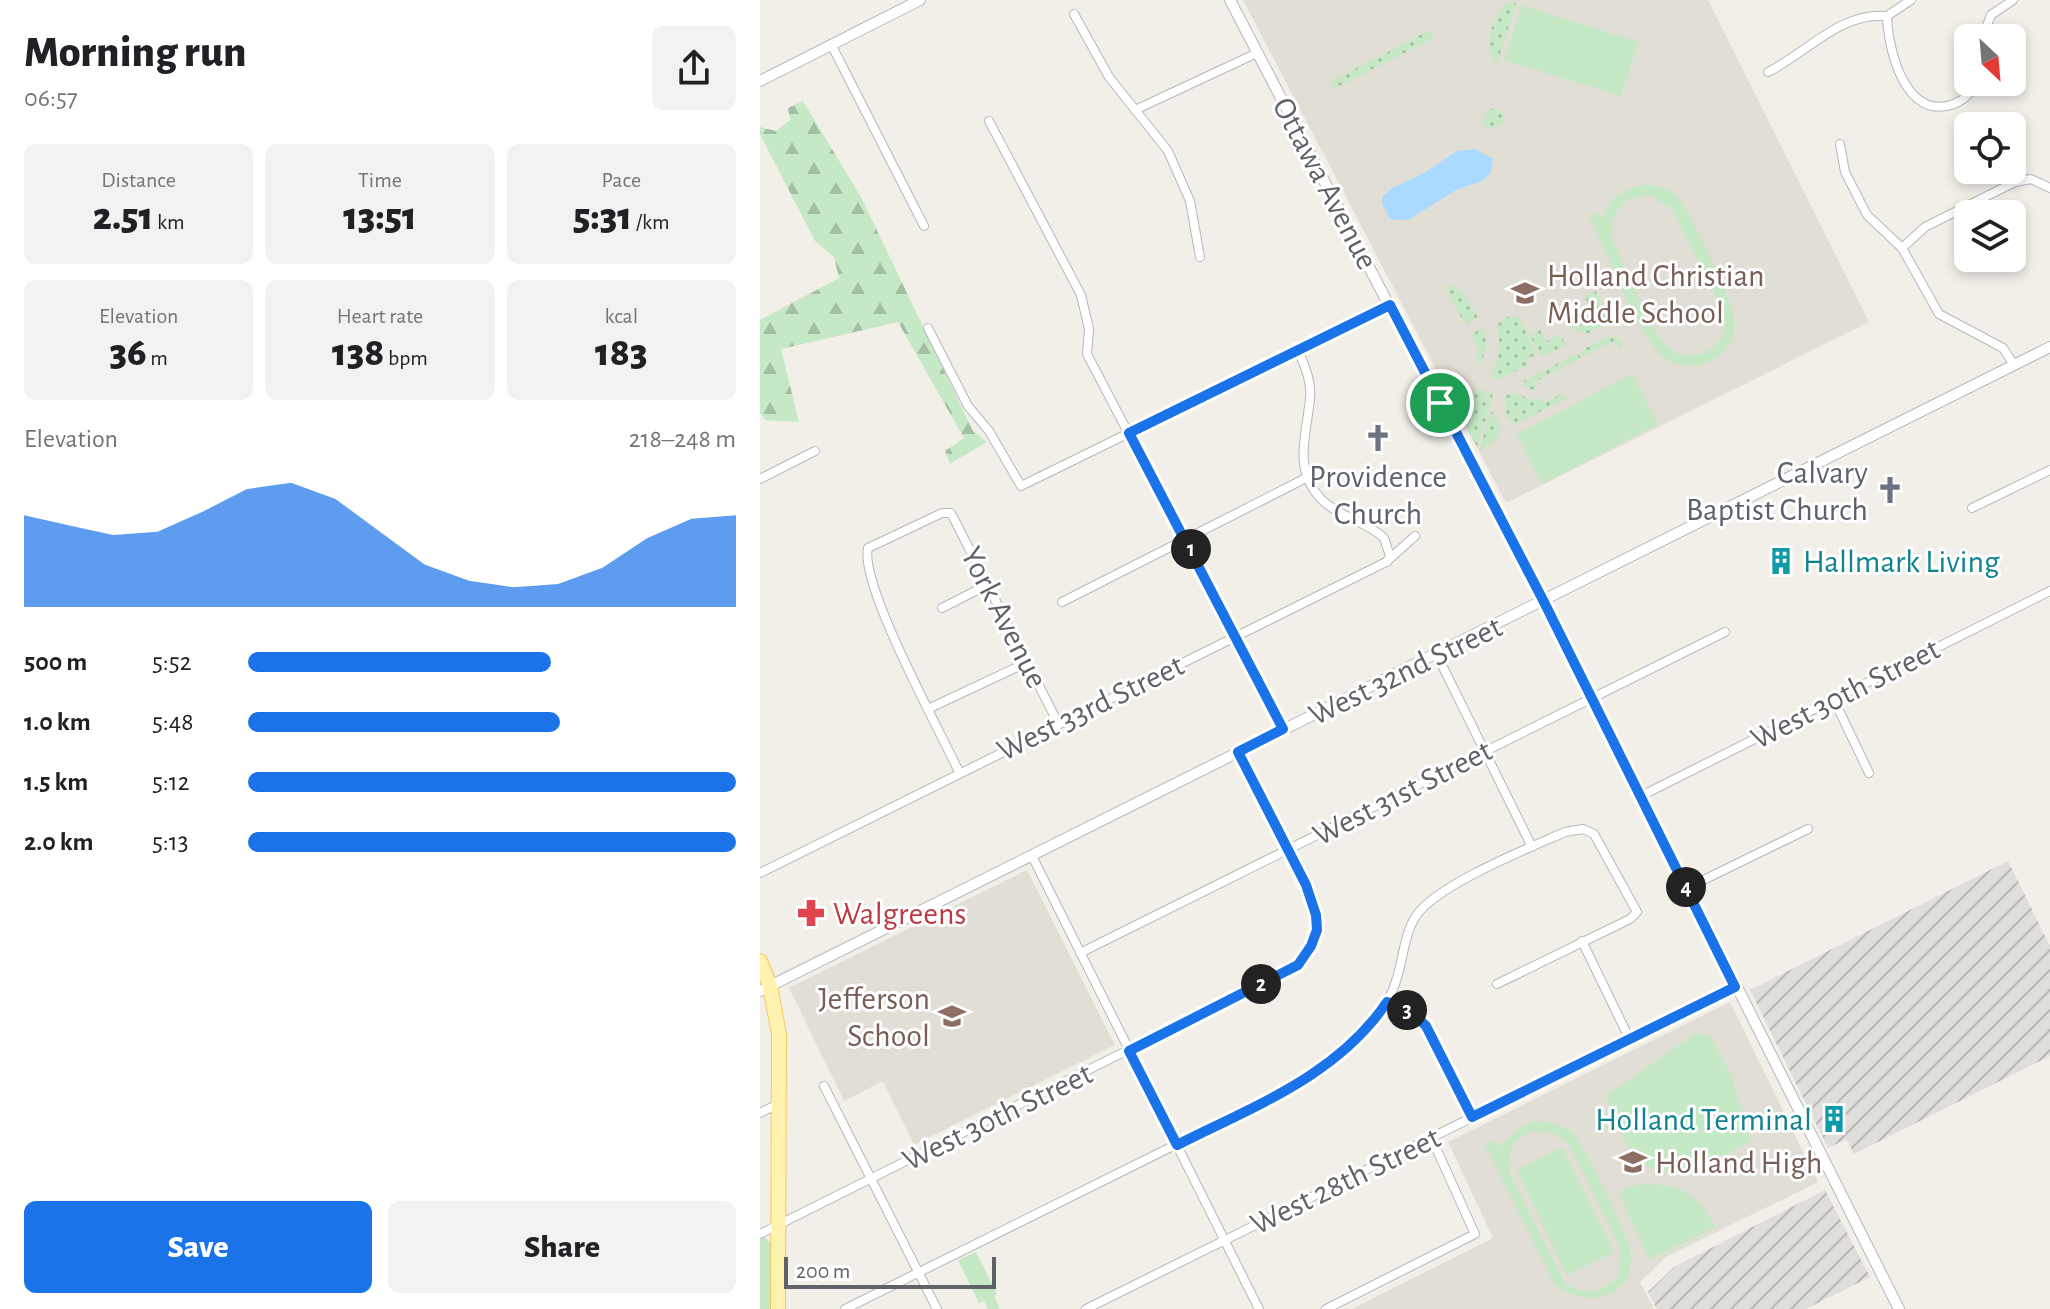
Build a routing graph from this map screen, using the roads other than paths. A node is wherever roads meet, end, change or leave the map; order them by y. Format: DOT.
graph roads {
  1 [pos="920,0"];
  2 [pos="1230,0"];
  3 [pos="1911,0"];
  4 [pos="2013,0"];
  5 [pos="1074,14"];
  6 [pos="1887,16"];
  7 [pos="1987,24"];
  8 [pos="831,44"];
  9 [pos="1257,53"];
  10 [pos="1768,72"];
  11 [pos="760,81"];
  12 [pos="1964,96"];
  13 [pos="1135,110"];
  14 [pos="989,121"];
  15 [pos="1840,144"];
  16 [pos="2050,188"];
  17 [pos="924,226"];
  18 [pos="1902,248"];
  19 [pos="1200,257"];
  20 [pos="1390,305"];
  21 [pos="928,328"];
  22 [pos="2050,347"];
  23 [pos="1298,350"];
  24 [pos="2014,365"];
  25 [pos="1129,433"];
  26 [pos="815,451"];
  27 [pos="2050,470"];
  28 [pos="1308,477"];
  29 [pos="760,479"];
  30 [pos="1972,508"];
  31 [pos="1415,536"];
  32 [pos="1186,539"];
  33 [pos="1386,562"];
  34 [pos="989,584"];
  35 [pos="2050,591"];
  36 [pos="1062,602"];
  37 [pos="1544,602"];
  38 [pos="942,608"];
  39 [pos="1725,632"];
  40 [pos="1234,635"];
  41 [pos="1437,655"];
  42 [pos="1028,662"];
  43 [pos="1591,698"];
  44 [pos="1833,698"];
  45 [pos="930,708"];
  46 [pos="1058,723"];
  47 [pos="1283,729"];
  48 [pos="1484,751"];
  49 [pos="1238,752"];
  50 [pos="959,772"];
  51 [pos="1869,773"];
  52 [pos="1641,796"];
  53 [pos="1808,829"];
  54 [pos="1532,847"];
  55 [pos="1287,850"];
  56 [pos="1032,856"];
  57 [pos="760,873"];
  58 [pos="1687,888"];
  59 [pos="1582,941"];
  60 [pos="1080,953"];
  61 [pos="760,961"];
  62 [pos="1497,984"];
  63 [pos="1735,987"];
  64 [pos="765,988"];
  65 [pos="1387,1002"];
  66 [pos="1629,1038"];
  67 [pos="1129,1051"];
  68 [pos="824,1086"];
  69 [pos="780,1103"];
  70 [pos="760,1113"];
  71 [pos="1472,1117"];
  72 [pos="1431,1137"];
  73 [pos="1177,1145"];
  74 [pos="871,1178"];
  75 [pos="778,1225"];
  76 [pos="760,1234"];
  77 [pos="1225,1240"];
  78 [pos="919,1272"];
  79 [pos="778,1309"];
  80 [pos="845,1309"];
  81 [pos="937,1309"];
  82 [pos="1086,1309"];
  83 [pos="1259,1309"];
  84 [pos="1326,1309"];
  85 [pos="1899,1309"];
  1 -- 8 [label="street"];
  2 -- 9 [label="street, Ottawa Avenue"];
  3 -- 6 [label="street"];
  4 -- 7 [label="street"];
  5 -- 13 [label="street"];
  6 -- 10 [label="street"];
  6 -- 12 [label="street"];
  8 -- 11 [label="street"];
  8 -- 17 [label="street"];
  9 -- 13 [label="street"];
  9 -- 20 [label="street, Ottawa Avenue"];
  13 -- 19 [label="street"];
  14 -- 25 [label="street"];
  15 -- 18 [label="street"];
  16 -- 18 [label="street"];
  18 -- 24 [label="street"];
  20 -- 23 [label="street"];
  20 -- 37 [label="street, Ottawa Avenue"];
  21 -- 25 [label="street"];
  22 -- 24 [label="street, West 32nd Street"];
  23 -- 25 [label="street"];
  23 -- 28 [label="street"];
  24 -- 37 [label="street, West 32nd Street"];
  25 -- 32 [label="street"];
  26 -- 29 [label="street"];
  27 -- 30 [label="street"];
  28 -- 32 [label="street"];
  28 -- 33 [label="street"];
  31 -- 33 [label="street, West 33rd Street"];
  32 -- 36 [label="street"];
  32 -- 40 [label="street"];
  33 -- 40 [label="street, West 33rd Street"];
  34 -- 38 [label="street"];
  34 -- 42 [label="street, York Avenue"];
  34 -- 45 [label="street, York Avenue"];
  35 -- 44 [label="street, West 30th Street"];
  37 -- 41 [label="street, West 32nd Street"];
  37 -- 43 [label="street, Ottawa Avenue"];
  39 -- 43 [label="street, West 31st Street"];
  40 -- 46 [label="street, West 33rd Street"];
  40 -- 47 [label="street"];
  41 -- 47 [label="street, West 32nd Street"];
  41 -- 48 [label="street"];
  42 -- 45 [label="street"];
  42 -- 46 [label="street, York Avenue"];
  43 -- 48 [label="street, West 31st Street"];
  43 -- 52 [label="street, Ottawa Avenue"];
  44 -- 51 [label="street"];
  44 -- 52 [label="street, West 30th Street"];
  45 -- 50 [label="street"];
  46 -- 50 [label="street, West 33rd Street"];
  47 -- 49 [label="street, West 32nd Street"];
  48 -- 54 [label="street"];
  48 -- 55 [label="street, West 31st Street"];
  49 -- 55 [label="street"];
  49 -- 56 [label="street, West 32nd Street"];
  50 -- 57 [label="street, West 33rd Street"];
  52 -- 58 [label="street, Ottawa Avenue"];
  53 -- 58 [label="street"];
  54 -- 59 [label="street"];
  54 -- 65 [label="street"];
  55 -- 60 [label="street, West 31st Street"];
  55 -- 67 [label="street, West 30th Street"];
  56 -- 60 [label="street"];
  56 -- 64 [label="street, West 32nd Street"];
  58 -- 63 [label="street, Ottawa Avenue"];
  59 -- 62 [label="street"];
  59 -- 66 [label="street"];
  60 -- 67 [label="street"];
  61 -- 64 [label="main road"];
  63 -- 66 [label="street, West 28th Street"];
  63 -- 85 [label="street, Ottawa Avenue"];
  64 -- 69 [label="main road"];
  65 -- 71 [label="street"];
  65 -- 73 [label="street"];
  66 -- 71 [label="street, West 28th Street"];
  67 -- 73 [label="street"];
  67 -- 74 [label="street, West 30th Street"];
  68 -- 74 [label="street"];
  69 -- 70 [label="street"];
  69 -- 75 [label="main road"];
  71 -- 72 [label="street, West 28th Street"];
  72 -- 77 [label="street, West 28th Street"];
  72 -- 84 [label="street"];
  73 -- 77 [label="street"];
  73 -- 78 [label="street"];
  74 -- 75 [label="street, West 30th Street"];
  74 -- 78 [label="street"];
  75 -- 76 [label="street, West 30th Street"];
  75 -- 79 [label="main road"];
  77 -- 82 [label="street, West 28th Street"];
  77 -- 83 [label="street"];
  78 -- 80 [label="street"];
  78 -- 81 [label="street"];
}
